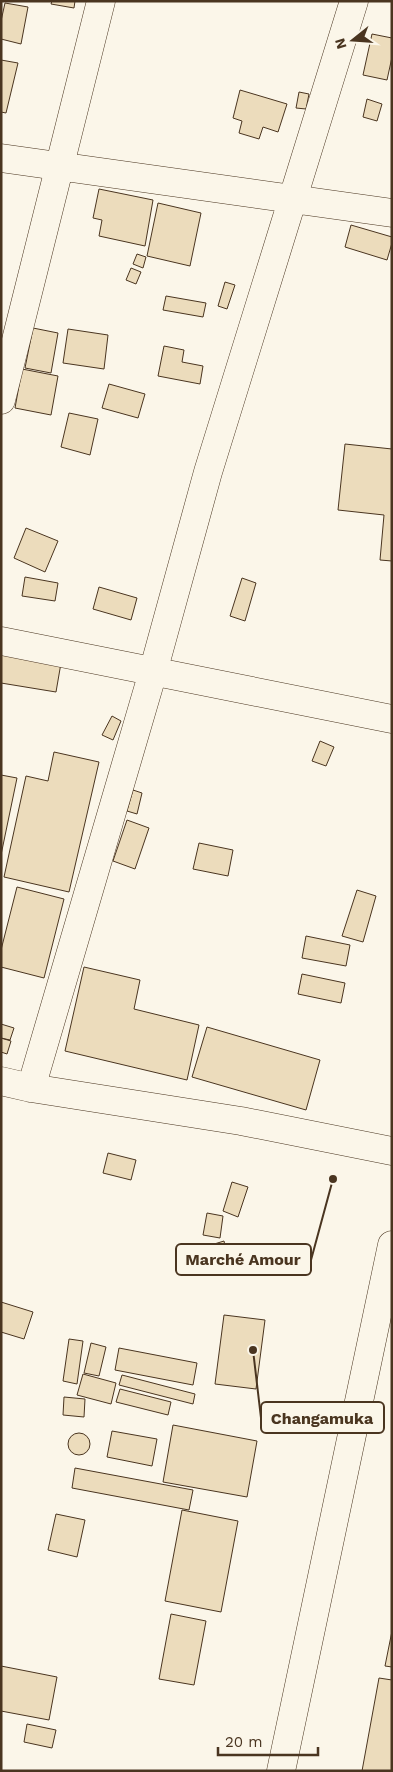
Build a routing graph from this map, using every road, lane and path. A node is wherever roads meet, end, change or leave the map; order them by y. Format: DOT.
graph roads {
  1 [pos="102,1"];
  2 [pos="354,1"];
  3 [pos="1,158"];
  4 [pos="60,166"];
  5 [pos="293,198"];
  6 [pos="392,213"];
  7 [pos="1,400"];
  8 [pos="1,641"];
  9 [pos="153,672"];
  10 [pos="392,719"];
  11 [pos="1,1080"];
  12 [pos="31,1088"];
  13 [pos="392,1151"];
  14 [pos="392,1245"];
  15 [pos="388,1273"];
  16 [pos="281,1771"];
  1 -- 4 [label="main road"];
  2 -- 5 [label="main road"];
  3 -- 4 [label="main road"];
  4 -- 5 [label="main road"];
  4 -- 7 [label="main road"];
  5 -- 6 [label="main road"];
  5 -- 9 [label="main road"];
  8 -- 9 [label="main road"];
  9 -- 10 [label="main road"];
  9 -- 12 [label="main road"];
  11 -- 12 [label="main road"];
  12 -- 13 [label="main road"];
  14 -- 15 [label="main road"];
  15 -- 16 [label="main road"];
}
